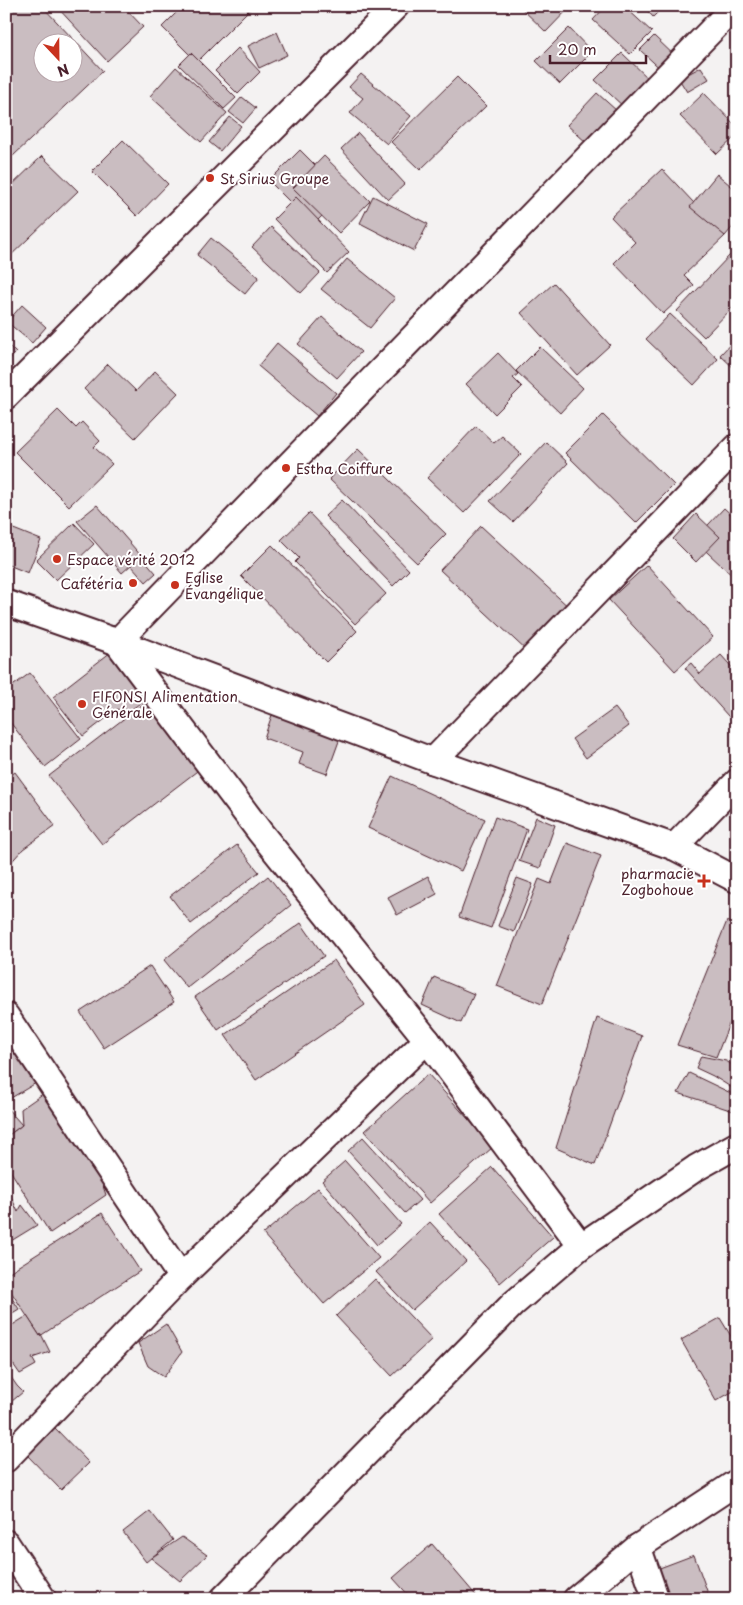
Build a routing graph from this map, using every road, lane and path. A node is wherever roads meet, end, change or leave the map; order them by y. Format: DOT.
graph roads {
  1 [pos="396,6"];
  2 [pos="735,6"];
  3 [pos="6,396"];
  4 [pos="737,447"];
  5 [pos="6,603"];
  6 [pos="117,642"];
  7 [pos="433,761"];
  8 [pos="737,782"];
  9 [pos="674,846"];
  10 [pos="737,880"];
  11 [pos="6,1016"];
  12 [pos="427,1040"];
  13 [pos="737,1145"];
  14 [pos="582,1246"];
  15 [pos="181,1277"];
  16 [pos="6,1458"];
  17 [pos="737,1482"];
  18 [pos="6,1543"];
  19 [pos="638,1548"];
  20 [pos="43,1599"];
  21 [pos="223,1599"];
  22 [pos="576,1599"];
  23 [pos="656,1599"];
  1 -- 3 [label="street"];
  2 -- 6 [label="street"];
  4 -- 7 [label="street"];
  5 -- 6 [label="street"];
  6 -- 7 [label="street"];
  6 -- 12 [label="street"];
  7 -- 9 [label="street"];
  8 -- 9 [label="street"];
  9 -- 10 [label="street"];
  11 -- 15 [label="street"];
  12 -- 14 [label="street"];
  12 -- 15 [label="street"];
  13 -- 14 [label="street"];
  14 -- 21 [label="street"];
  15 -- 16 [label="street"];
  17 -- 19 [label="street"];
  18 -- 20 [label="street"];
  19 -- 22 [label="street"];
  19 -- 23 [label="street"];
}
